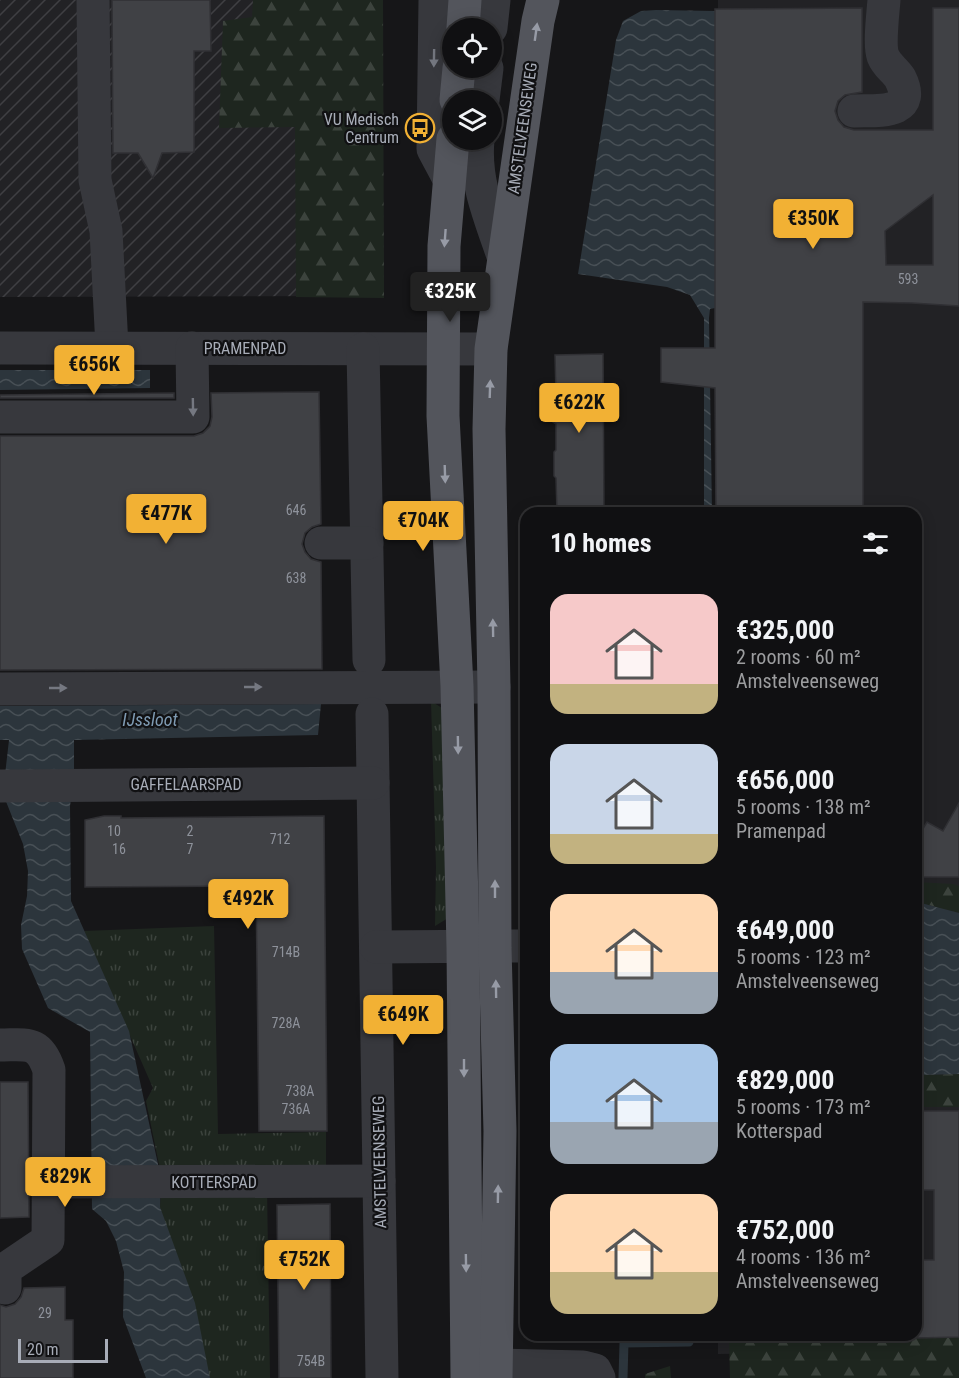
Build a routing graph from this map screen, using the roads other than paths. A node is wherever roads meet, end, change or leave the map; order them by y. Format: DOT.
graph roads {
  1 [pos="93,0"];
  2 [pos="435,0"];
  3 [pos="465,0"];
  4 [pos="494,0"];
  5 [pos="543,0"];
  6 [pos="884,0"];
  7 [pos="464,18"];
  8 [pos="492,18"];
  9 [pos="854,111"];
  10 [pos="452,150"];
  11 [pos="477,150"];
  12 [pos="449,179"];
  13 [pos="503,256"];
  14 [pos="112,347"];
  15 [pos="0,348"];
  16 [pos="192,348"];
  17 [pos="363,349"];
  18 [pos="443,349"];
  19 [pos="491,349"];
  20 [pos="0,417"];
  21 [pos="321,543"];
  22 [pos="367,543"];
  23 [pos="369,660"];
  24 [pos="442,686"];
  25 [pos="494,687"];
  26 [pos="0,689"];
  27 [pos="372,714"];
  28 [pos="373,783"];
  29 [pos="1,786"];
  30 [pos="376,947"];
  31 [pos="495,947"];
  32 [pos="0,1045"];
  33 [pos="379,1181"];
  34 [pos="49,1182"];
  35 [pos="5,1288"];
  36 [pos="496,1371"];
  37 [pos="382,1378"];
  38 [pos="467,1378"];
  39 [pos="599,1378"];
  1 -- 14 [label="street"];
  2 -- 12 [label="street, one-way"];
  3 -- 7 [label="main road"];
  4 -- 8 [label="street"];
  13 -- 5 [label="main road, AMSTELVEENSEWEG, one-way"];
  6 -- 9 [label="street"];
  10 -- 12 [label="main road, AMSTELVEENSEWEG"];
  11 -- 13 [label="street, AMSTELVEENSEWEG"];
  12 -- 18 [label="main road, AMSTELVEENSEWEG, one-way"];
  13 -- 19 [label="main road, AMSTELVEENSEWEG"];
  14 -- 15 [label="street, PRAMENPAD"];
  14 -- 16 [label="street, PRAMENPAD"];
  16 -- 17 [label="street, PRAMENPAD"];
  16 -- 20 [label="street, one-way"];
  17 -- 18 [label="street, PRAMENPAD"];
  17 -- 22 [label="street"];
  18 -- 19 [label="street, PRAMENPAD"];
  18 -- 24 [label="main road, AMSTELVEENSEWEG, one-way"];
  25 -- 19 [label="main road, AMSTELVEENSEWEG, one-way"];
  21 -- 22 [label="street"];
  22 -- 23 [label="street"];
  24 -- 25 [label="street"];
  26 -- 24 [label="street, one-way"];
  24 -- 31 [label="main road, AMSTELVEENSEWEG, one-way"];
  31 -- 25 [label="main road, AMSTELVEENSEWEG, one-way"];
  27 -- 28 [label="street, AMSTELVEENSEWEG"];
  28 -- 29 [label="street, GAFFELAARSPAD"];
  28 -- 30 [label="street, AMSTELVEENSEWEG"];
  30 -- 31 [label="street"];
  30 -- 33 [label="street, AMSTELVEENSEWEG"];
  36 -- 31 [label="main road, AMSTELVEENSEWEG, one-way"];
  31 -- 38 [label="main road, AMSTELVEENSEWEG, one-way"];
  32 -- 34 [label="street"];
  33 -- 34 [label="street, KOTTERSPAD"];
  33 -- 37 [label="street, AMSTELVEENSEWEG"];
  34 -- 35 [label="street"];
  36 -- 39 [label="street"];
}
